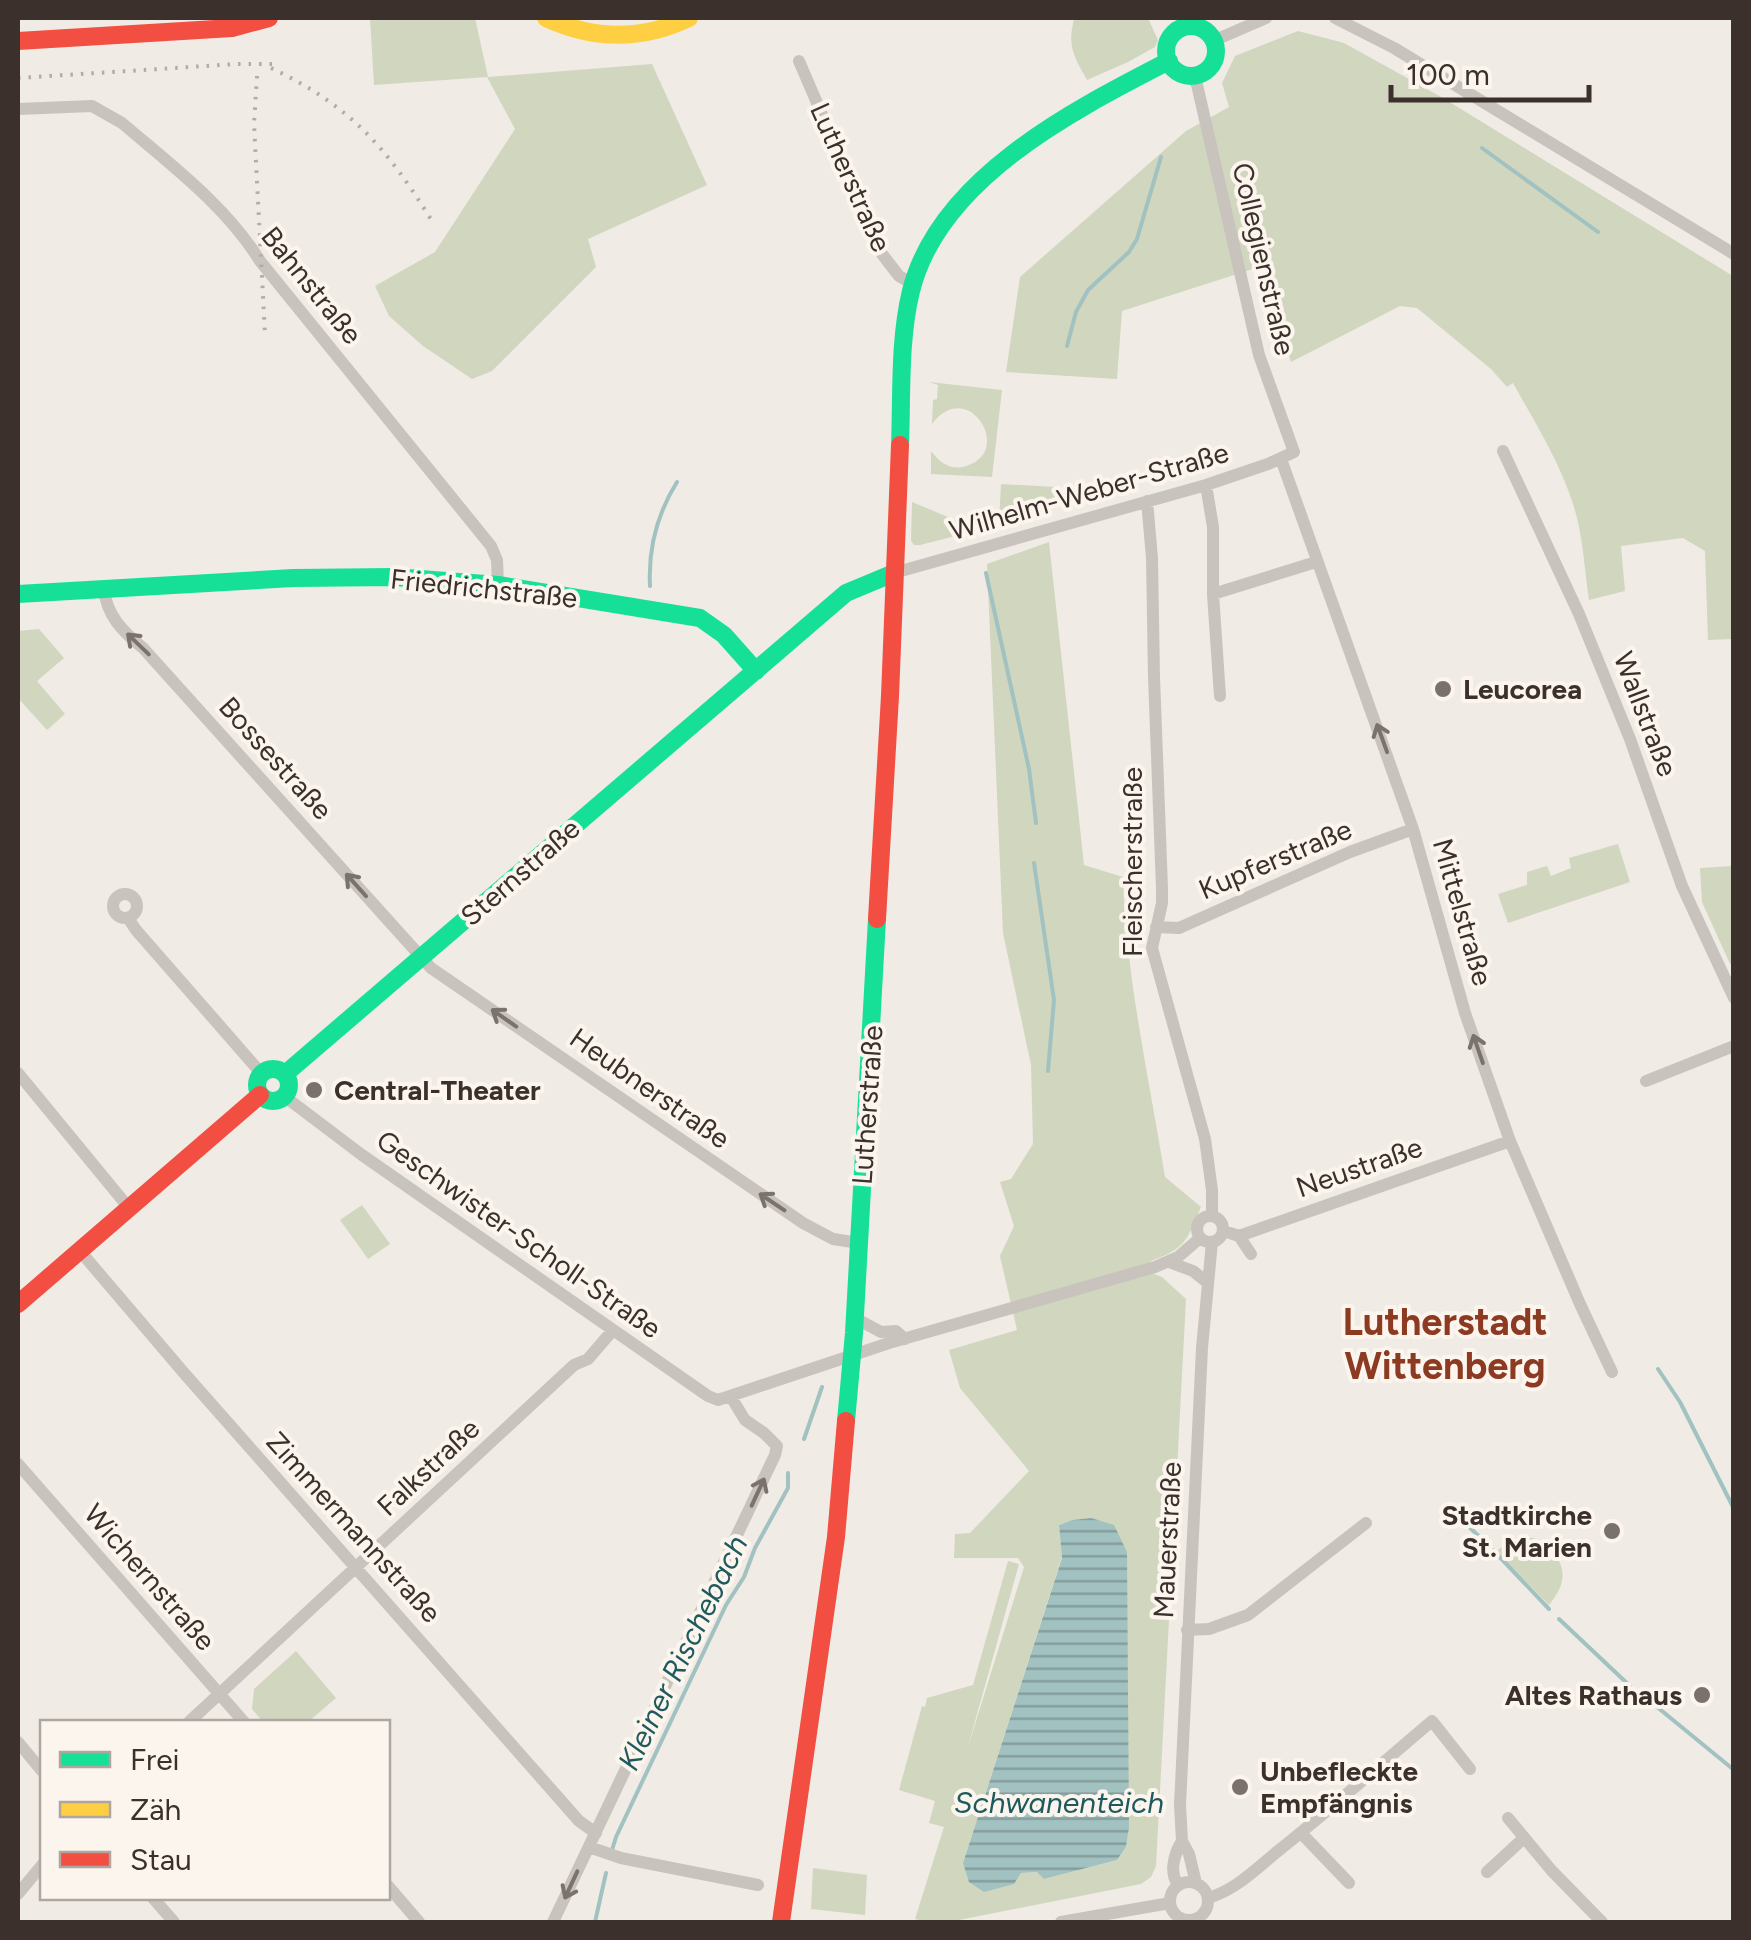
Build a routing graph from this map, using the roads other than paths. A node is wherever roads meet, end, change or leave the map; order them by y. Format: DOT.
graph roads {
  1 [pos="269,18"];
  2 [pos="546,18"];
  3 [pos="689,18"];
  4 [pos="1266,18"];
  5 [pos="1335,18"];
  6 [pos="1178,23"];
  7 [pos="1213,40"];
  8 [pos="18,41"];
  9 [pos="1168,61"];
  10 [pos="799,62"];
  11 [pos="1195,76"];
  12 [pos="18,109"];
  13 [pos="1734,254"];
  14 [pos="913,284"];
  15 [pos="1503,451"];
  16 [pos="1294,452"];
  17 [pos="1281,459"];
  18 [pos="1206,486"];
  19 [pos="1147,501"];
  20 [pos="1316,562"];
  21 [pos="894,572"];
  22 [pos="498,585"];
  23 [pos="104,588"];
  24 [pos="18,594"];
  25 [pos="1214,594"];
  26 [pos="756,671"];
  27 [pos="1220,696"];
  28 [pos="1414,830"];
  29 [pos="128,918"];
  30 [pos="1156,927"];
  31 [pos="421,957"];
  32 [pos="1734,998"];
  33 [pos="1734,1046"];
  34 [pos="18,1073"];
  35 [pos="261,1073"];
  36 [pos="285,1074"];
  37 [pos="1646,1081"];
  38 [pos="260,1095"];
  39 [pos="284,1096"];
  40 [pos="1510,1140"];
  41 [pos="129,1208"];
  42 [pos="1212,1216"];
  43 [pos="1224,1231"];
  44 [pos="1240,1236"];
  45 [pos="1206,1240"];
  46 [pos="859,1243"];
  47 [pos="80,1251"];
  48 [pos="1251,1254"];
  49 [pos="1169,1262"];
  50 [pos="1208,1283"];
  51 [pos="18,1304"];
  52 [pos="854,1318"];
  53 [pos="614,1330"];
  54 [pos="905,1339"];
  55 [pos="851,1356"];
  56 [pos="1612,1372"];
  57 [pos="731,1397"];
  58 [pos="18,1464"];
  59 [pos="1366,1523"];
  60 [pos="356,1568"];
  61 [pos="1188,1630"];
  62 [pos="220,1694"];
  63 [pos="191,1720"];
  64 [pos="242,1720"];
  65 [pos="18,1742"];
  66 [pos="40,1769"];
  67 [pos="1470,1770"];
  68 [pos="1508,1818"];
  69 [pos="596,1832"];
  70 [pos="1301,1833"];
  71 [pos="1524,1838"];
  72 [pos="1182,1842"];
  73 [pos="589,1846"];
  74 [pos="40,1866"];
  75 [pos="1487,1872"];
  76 [pos="1196,1882"];
  77 [pos="1349,1884"];
  78 [pos="758,1885"];
  79 [pos="1178,1885"];
  80 [pos="390,1888"];
  81 [pos="18,1894"];
  82 [pos="1208,1898"];
  83 [pos="154,1900"];
  84 [pos="1170,1903"];
  85 [pos="1205,1918"];
  86 [pos="1182,1921"];
  87 [pos="174,1922"];
  88 [pos="419,1922"];
  89 [pos="553,1922"];
  90 [pos="781,1922"];
  91 [pos="1060,1922"];
  92 [pos="1602,1922"];
  1 -- 8 [label="street"];
  2 -- 3 [label="street"];
  4 -- 7 [label="street"];
  5 -- 13 [label="street"];
  6 -- 7 [label="street"];
  6 -- 9 [label="street"];
  7 -- 11 [label="street"];
  9 -- 11 [label="street"];
  9 -- 14 [label="street, Lutherstraße"];
  10 -- 14 [label="street, Lutherstraße"];
  11 -- 16 [label="street, Collegienstraße"];
  12 -- 22 [label="street, Bahnstraße"];
  14 -- 21 [label="street, Lutherstraße"];
  15 -- 32 [label="street, Wallstraße"];
  16 -- 17 [label="street, Wilhelm-Weber-Straße"];
  17 -- 18 [label="street, Wilhelm-Weber-Straße"];
  17 -- 20 [label="street, Mittelstraße"];
  18 -- 19 [label="street, Wilhelm-Weber-Straße"];
  18 -- 25 [label="street"];
  19 -- 21 [label="street, Wilhelm-Weber-Straße"];
  19 -- 30 [label="street, Fleischerstraße"];
  20 -- 25 [label="street"];
  28 -- 20 [label="street, Mittelstraße, one-way"];
  21 -- 26 [label="street"];
  21 -- 46 [label="street, Lutherstraße"];
  22 -- 23 [label="street, Friedrichstraße"];
  22 -- 26 [label="street, Friedrichstraße"];
  23 -- 24 [label="street, Friedrichstraße"];
  31 -- 23 [label="street, Bossestraße, one-way"];
  25 -- 27 [label="street"];
  26 -- 31 [label="street, Sternstraße"];
  28 -- 30 [label="street, Kupferstraße"];
  40 -- 28 [label="street, Mittelstraße, one-way"];
  29 -- 35 [label="street"];
  30 -- 42 [label="street, Fleischerstraße"];
  31 -- 36 [label="street, Sternstraße"];
  46 -- 31 [label="street, Heubnerstraße, one-way"];
  33 -- 37 [label="street"];
  34 -- 41 [label="street"];
  35 -- 36 [label="street"];
  35 -- 38 [label="street"];
  36 -- 39 [label="street"];
  38 -- 39 [label="street"];
  38 -- 41 [label="street"];
  39 -- 53 [label="street, Geschwister-Scholl-Straße"];
  40 -- 44 [label="street, Neustraße"];
  40 -- 56 [label="street, Mittelstraße"];
  41 -- 47 [label="street"];
  42 -- 43 [label="street"];
  42 -- 45 [label="street"];
  43 -- 44 [label="street"];
  43 -- 45 [label="street"];
  44 -- 48 [label="street"];
  45 -- 49 [label="street"];
  45 -- 50 [label="street, Mauerstraße"];
  46 -- 52 [label="street, Lutherstraße"];
  47 -- 51 [label="street"];
  47 -- 60 [label="street, Zimmermannstraße"];
  49 -- 50 [label="street"];
  49 -- 54 [label="street"];
  50 -- 61 [label="street, Mauerstraße"];
  52 -- 54 [label="street"];
  52 -- 55 [label="street, Lutherstraße"];
  53 -- 57 [label="street, Geschwister-Scholl-Straße"];
  53 -- 60 [label="street, Falkstraße"];
  54 -- 55 [label="street"];
  55 -- 57 [label="street"];
  55 -- 90 [label="street, Lutherstraße"];
  69 -- 57 [label="street, Geschwister-Scholl-Straße, one-way"];
  58 -- 62 [label="street, Wichernstraße"];
  59 -- 61 [label="street"];
  60 -- 62 [label="street, Falkstraße"];
  60 -- 69 [label="street, Zimmermannstraße"];
  61 -- 72 [label="street, Mauerstraße"];
  62 -- 63 [label="street, Falkstraße"];
  62 -- 64 [label="street, Wichernstraße"];
  65 -- 66 [label="street"];
  67 -- 70 [label="street"];
  68 -- 71 [label="street"];
  69 -- 73 [label="street"];
  70 -- 77 [label="street"];
  70 -- 82 [label="street"];
  71 -- 75 [label="street"];
  71 -- 92 [label="street"];
  72 -- 76 [label="street, Mauerstraße"];
  72 -- 79 [label="street, Mauerstraße"];
  73 -- 78 [label="street"];
  73 -- 89 [label="street, one-way"];
  74 -- 81 [label="street"];
  76 -- 79 [label="street"];
  76 -- 82 [label="street"];
  79 -- 84 [label="street"];
  80 -- 88 [label="street"];
  82 -- 85 [label="street"];
  83 -- 87 [label="street"];
  84 -- 86 [label="street"];
  84 -- 91 [label="street"];
  85 -- 86 [label="street"];
}
